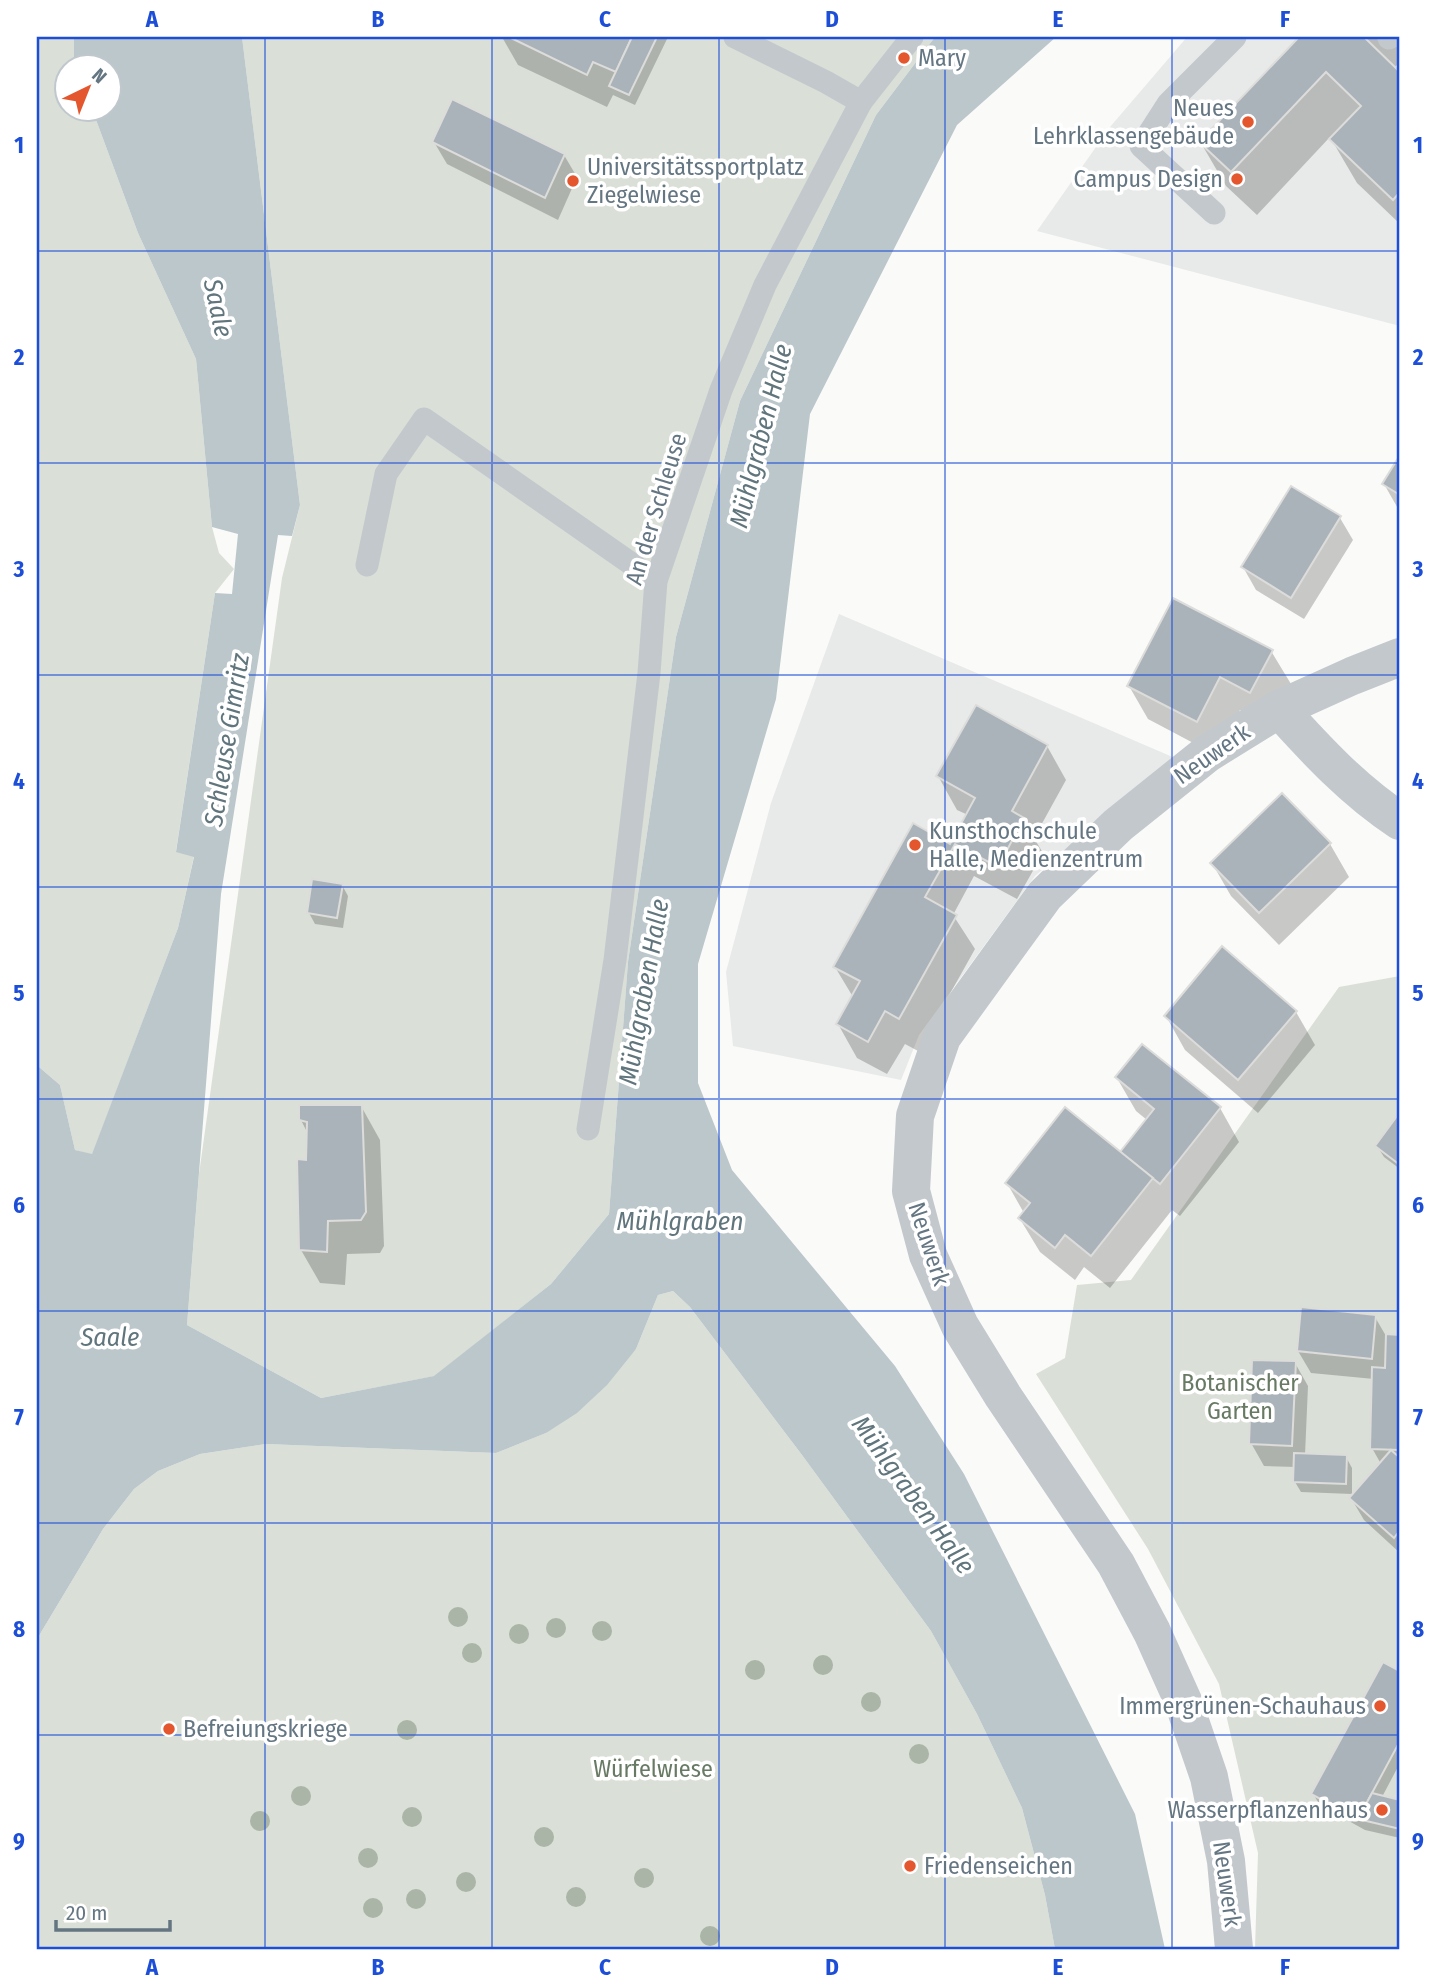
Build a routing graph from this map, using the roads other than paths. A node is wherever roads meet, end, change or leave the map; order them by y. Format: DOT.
graph roads {
  1 [pos="736,37"];
  2 [pos="912,37"];
  3 [pos="1235,37"];
  4 [pos="861,102"];
  5 [pos="1214,213"];
  6 [pos="367,565"];
  7 [pos="656,581"];
  8 [pos="1400,657"];
  9 [pos="1279,709"];
  10 [pos="1400,821"];
  11 [pos="588,1129"];
  12 [pos="1234,1949"];
  1 -- 4 [label="lane"];
  2 -- 4 [label="lane, An der Schleuse"];
  3 -- 5 [label="lane"];
  4 -- 7 [label="lane, An der Schleuse"];
  6 -- 7 [label="lane"];
  7 -- 11 [label="lane, An der Schleuse"];
  8 -- 9 [label="street, Neuwerk"];
  9 -- 10 [label="street"];
  9 -- 12 [label="street, Neuwerk"];
}
